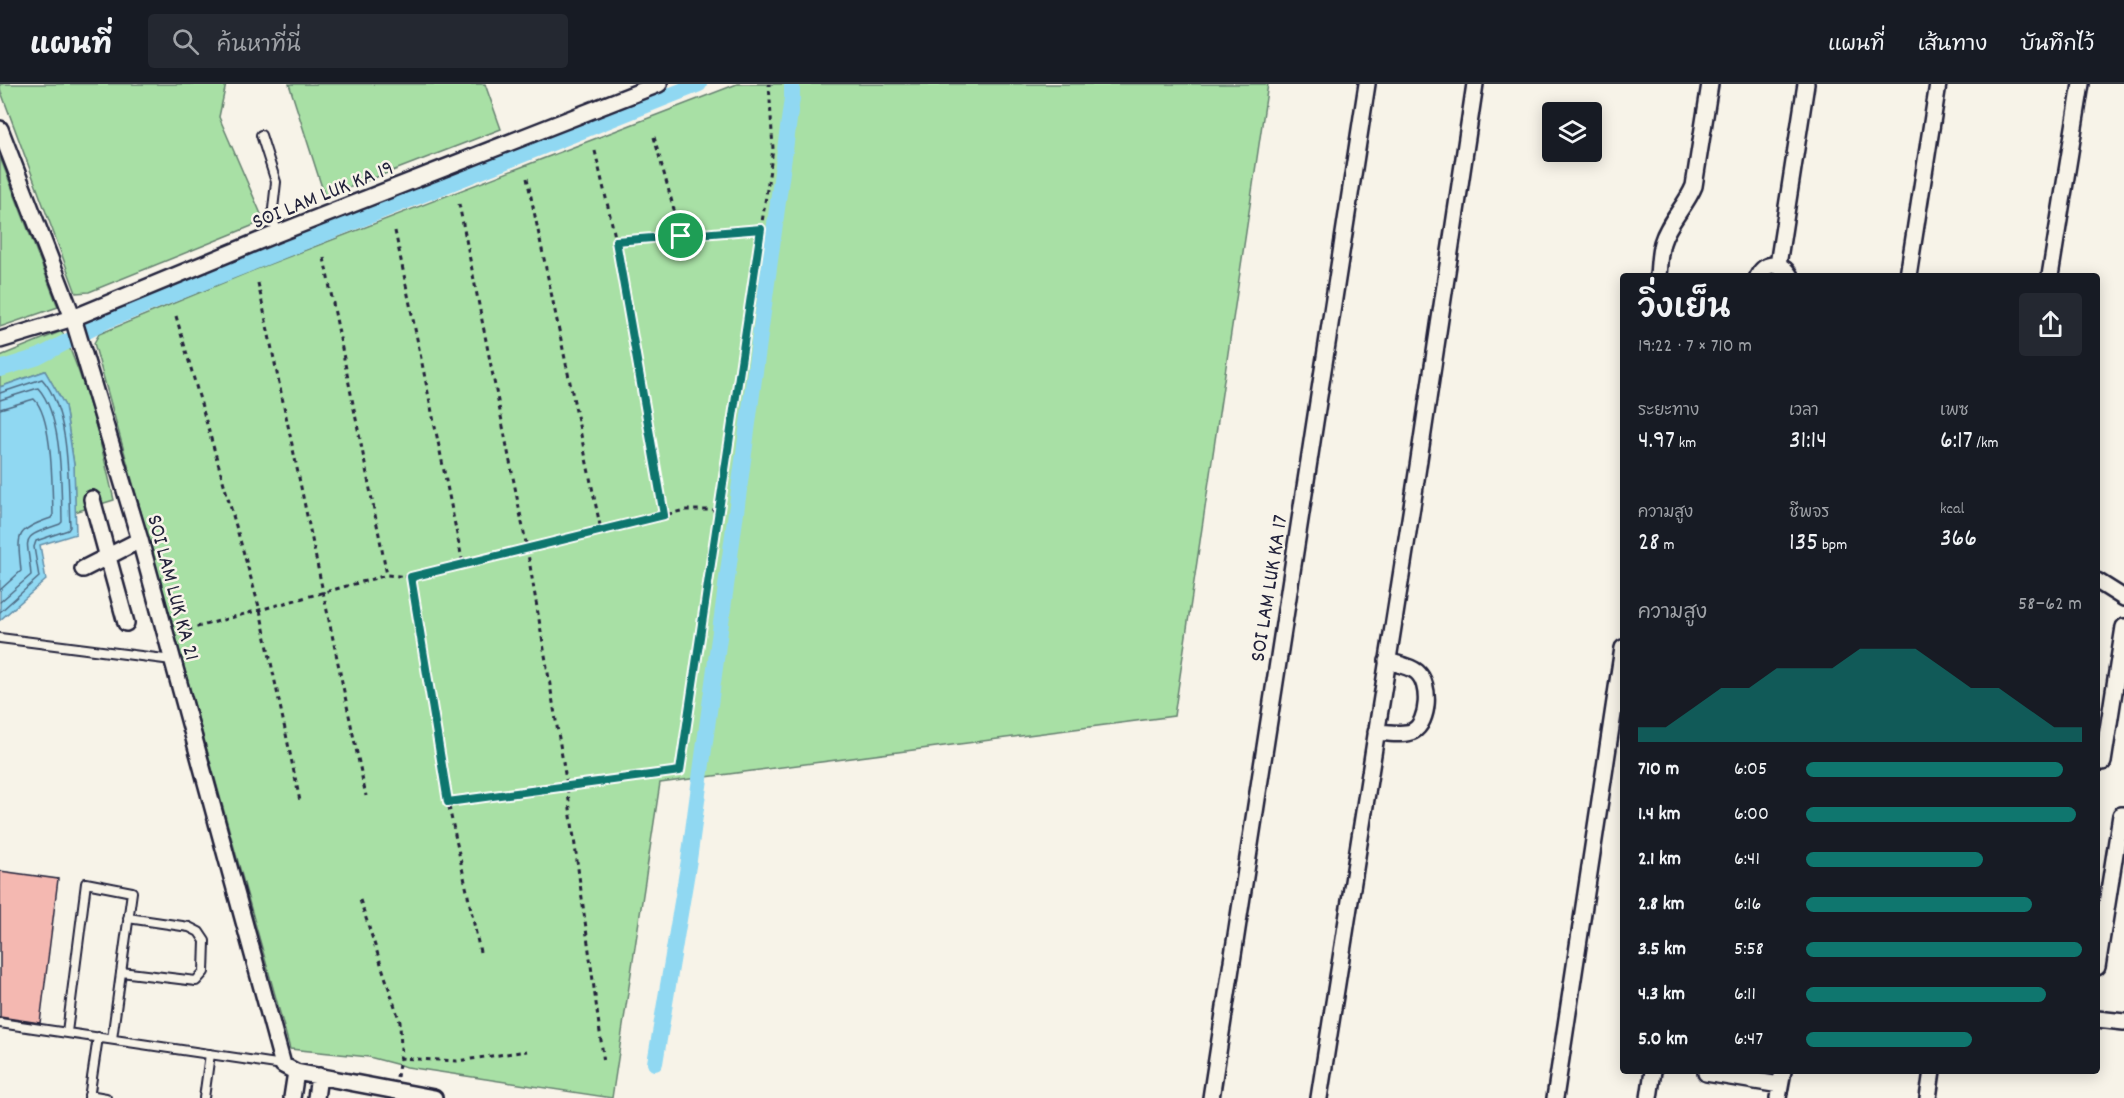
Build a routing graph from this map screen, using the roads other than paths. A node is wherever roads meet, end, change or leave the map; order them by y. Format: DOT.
graph roads {
  1 [pos="659,84"];
  2 [pos="1367,84"];
  3 [pos="1475,84"];
  4 [pos="1710,84"];
  5 [pos="1806,84"];
  6 [pos="1938,84"];
  7 [pos="2081,84"];
  8 [pos="632,89"];
  9 [pos="0,129"];
  10 [pos="261,135"];
  11 [pos="276,234"];
  12 [pos="1778,265"];
  13 [pos="1658,273"];
  14 [pos="1760,273"];
  15 [pos="1788,273"];
  16 [pos="1908,273"];
  17 [pos="2050,273"];
  18 [pos="75,324"];
  19 [pos="0,340"];
  20 [pos="92,499"];
  21 [pos="140,540"];
  22 [pos="107,556"];
  23 [pos="83,569"];
  24 [pos="2100,583"];
  25 [pos="2124,598"];
  26 [pos="126,623"];
  27 [pos="2124,627"];
  28 [pos="0,638"];
  29 [pos="172,660"];
  30 [pos="1387,661"];
  31 [pos="1620,668"];
  32 [pos="1376,732"];
  33 [pos="2103,762"];
  34 [pos="2124,815"];
  35 [pos="128,918"];
  36 [pos="2100,948"];
  37 [pos="121,972"];
  38 [pos="2100,1019"];
  39 [pos="2124,1022"];
  40 [pos="0,1023"];
  41 [pos="67,1032"];
  42 [pos="98,1037"];
  43 [pos="112,1039"];
  44 [pos="210,1054"];
  45 [pos="289,1068"];
  46 [pos="1653,1074"];
  47 [pos="1712,1074"];
  48 [pos="1932,1074"];
  49 [pos="319,1076"];
  50 [pos="1780,1085"];
  51 [pos="403,1094"];
  52 [pos="89,1096"];
  53 [pos="106,1098"];
  54 [pos="204,1098"];
  55 [pos="292,1098"];
  56 [pos="316,1098"];
  57 [pos="434,1098"];
  58 [pos="1211,1098"];
  59 [pos="1319,1098"];
  60 [pos="1555,1098"];
  61 [pos="1649,1098"];
  62 [pos="1928,1098"];
  1 -- 8 [label="street, SOI LAM LUK KA 19"];
  2 -- 58 [label="street, SOI LAM LUK KA 17"];
  3 -- 30 [label="street"];
  4 -- 13 [label="street"];
  5 -- 12 [label="street"];
  6 -- 16 [label="street"];
  7 -- 17 [label="street"];
  8 -- 11 [label="street, SOI LAM LUK KA 19"];
  9 -- 18 [label="street, SOI LAM LUK KA 21"];
  10 -- 11 [label="lane"];
  11 -- 18 [label="street, SOI LAM LUK KA 19"];
  12 -- 14 [label="street"];
  12 -- 15 [label="street"];
  18 -- 19 [label="street, SOI LAM LUK KA 19"];
  18 -- 21 [label="street, SOI LAM LUK KA 21"];
  20 -- 22 [label="street"];
  21 -- 22 [label="street"];
  21 -- 29 [label="street, SOI LAM LUK KA 21"];
  22 -- 23 [label="street"];
  22 -- 26 [label="street"];
  24 -- 25 [label="street"];
  27 -- 33 [label="street"];
  28 -- 29 [label="lane"];
  29 -- 45 [label="street, SOI LAM LUK KA 21"];
  30 -- 32 [label="street"];
  30 -- 32 [label="street"];
  31 -- 60 [label="street"];
  32 -- 59 [label="street"];
  34 -- 36 [label="street"];
  35 -- 37 [label="lane"];
  35 -- 37 [label="lane"];
  35 -- 41 [label="lane"];
  37 -- 43 [label="lane"];
  38 -- 39 [label="street"];
  40 -- 41 [label="lane"];
  41 -- 42 [label="lane"];
  42 -- 43 [label="lane"];
  42 -- 52 [label="lane"];
  43 -- 44 [label="lane"];
  44 -- 45 [label="lane"];
  44 -- 54 [label="lane"];
  45 -- 49 [label="street"];
  45 -- 55 [label="street"];
  46 -- 61 [label="street"];
  47 -- 50 [label="street"];
  48 -- 62 [label="street"];
  49 -- 51 [label="street"];
  49 -- 56 [label="street"];
  51 -- 57 [label="street"];
  52 -- 53 [label="lane"];
}
